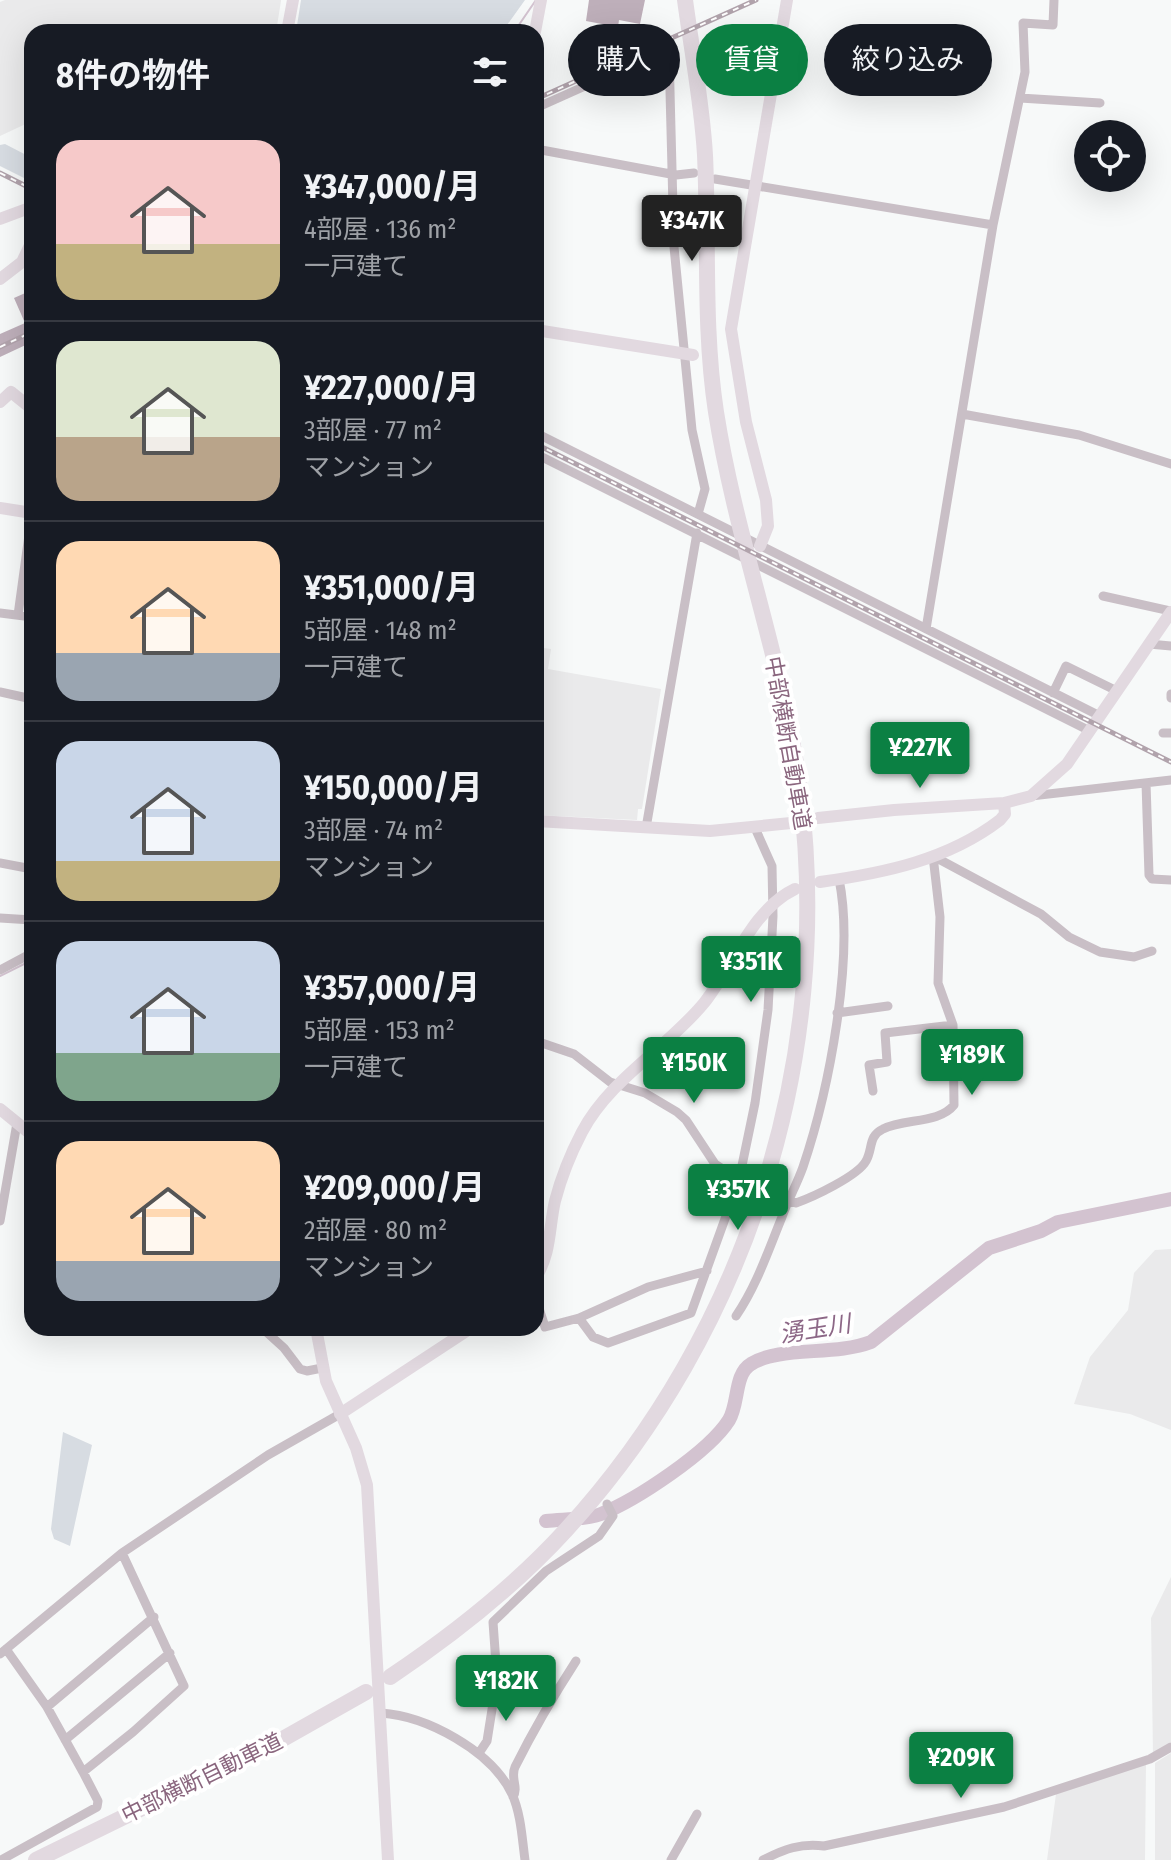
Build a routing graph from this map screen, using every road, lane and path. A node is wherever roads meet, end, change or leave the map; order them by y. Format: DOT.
graph roads {
  1 [pos="293,0"];
  2 [pos="674,0"];
  3 [pos="685,0"];
  4 [pos="787,0"];
  5 [pos="1054,0"];
  6 [pos="288,24"];
  7 [pos="1020,98"];
  8 [pos="1100,103"];
  9 [pos="544,104"];
  10 [pos="544,150"];
  11 [pos="671,172"];
  12 [pos="694,173"];
  13 [pos="715,179"];
  14 [pos="755,186"];
  15 [pos="705,200"];
  16 [pos="24,213"];
  17 [pos="0,219"];
  18 [pos="993,225"];
  19 [pos="24,258"];
  20 [pos="0,279"];
  21 [pos="544,331"];
  22 [pos="689,355"];
  23 [pos="721,360"];
  24 [pos="736,362"];
  25 [pos="0,402"];
  26 [pos="24,403"];
  27 [pos="962,414"];
  28 [pos="544,437"];
  29 [pos="544,458"];
  30 [pos="1171,464"];
  31 [pos="0,508"];
  32 [pos="24,512"];
  33 [pos="698,514"];
  34 [pos="697,533"];
  35 [pos="760,546"];
  36 [pos="24,571"];
  37 [pos="1103,596"];
  38 [pos="1171,611"];
  39 [pos="0,613"];
  40 [pos="18,615"];
  41 [pos="24,616"];
  42 [pos="926,629"];
  43 [pos="1149,644"];
  44 [pos="1171,646"];
  45 [pos="1117,691"];
  46 [pos="0,692"];
  47 [pos="1053,693"];
  48 [pos="24,697"];
  49 [pos="1100,716"];
  50 [pos="1090,731"];
  51 [pos="1171,780"];
  52 [pos="1146,783"];
  53 [pos="1031,796"];
  54 [pos="1004,803"];
  55 [pos="818,818"];
  56 [pos="544,822"];
  57 [pos="791,823"];
  58 [pos="646,828"];
  59 [pos="755,828"];
  60 [pos="933,856"];
  61 [pos="0,863"];
  62 [pos="24,868"];
  63 [pos="839,879"];
  64 [pos="1171,880"];
  65 [pos="820,882"];
  66 [pos="795,889"];
  67 [pos="773,904"];
  68 [pos="0,918"];
  69 [pos="24,920"];
  70 [pos="1152,951"];
  71 [pos="24,957"];
  72 [pos="0,970"];
  73 [pos="882,1010"];
  74 [pos="837,1013"];
  75 [pos="953,1025"];
  76 [pos="544,1044"];
  77 [pos="620,1085"];
  78 [pos="869,1087"];
  79 [pos="0,1109"];
  80 [pos="17,1123"];
  81 [pos="24,1129"];
  82 [pos="739,1180"];
  83 [pos="753,1189"];
  84 [pos="774,1196"];
  85 [pos="788,1201"];
  86 [pos="0,1221"];
  87 [pos="544,1258"];
  88 [pos="707,1271"];
  89 [pos="742,1313"];
  90 [pos="579,1318"];
  91 [pos="544,1324"];
  92 [pos="271,1336"];
  93 [pos="317,1336"];
  94 [pos="459,1336"];
  95 [pos="322,1368"];
  96 [pos="340,1414"];
  97 [pos="606,1506"];
  98 [pos="122,1553"];
  99 [pos="154,1617"];
  100 [pos="3,1652"];
  101 [pos="170,1653"];
  102 [pos="576,1661"];
  103 [pos="390,1677"];
  104 [pos="366,1692"];
  105 [pos="47,1707"];
  106 [pos="381,1713"];
  107 [pos="65,1740"];
  108 [pos="1171,1747"];
  109 [pos="479,1753"];
  110 [pos="83,1772"];
  111 [pos="513,1797"];
  112 [pos="697,1814"];
  113 [pos="1,1860"];
  114 [pos="36,1860"];
  115 [pos="388,1860"];
  116 [pos="525,1860"];
  117 [pos="671,1860"];
  118 [pos="763,1860"];
  1 -- 6 [label="street"];
  2 -- 15 [label="highway, 中部横断自動車道"];
  3 -- 15 [label="highway, 中部横断自動車道"];
  4 -- 14 [label="street"];
  5 -- 7 [label="street"];
  7 -- 8 [label="street"];
  7 -- 18 [label="street"];
  9 -- 11 [label="street"];
  10 -- 11 [label="street"];
  11 -- 12 [label="street"];
  11 -- 22 [label="street"];
  13 -- 14 [label="street"];
  14 -- 18 [label="street"];
  14 -- 24 [label="street"];
  15 -- 97 [label="highway, 中部横断自動車道"];
  16 -- 17 [label="street"];
  18 -- 27 [label="street"];
  19 -- 20 [label="street"];
  21 -- 22 [label="street"];
  22 -- 33 [label="street"];
  23 -- 24 [label="street"];
  24 -- 35 [label="street"];
  25 -- 26 [label="street"];
  27 -- 30 [label="street"];
  27 -- 42 [label="street"];
  28 -- 33 [label="street"];
  29 -- 34 [label="street"];
  31 -- 32 [label="street"];
  33 -- 35 [label="street"];
  34 -- 50 [label="street"];
  34 -- 58 [label="street"];
  35 -- 42 [label="street"];
  36 -- 40 [label="street"];
  37 -- 38 [label="street"];
  38 -- 43 [label="street"];
  39 -- 40 [label="street"];
  40 -- 41 [label="street"];
  42 -- 47 [label="street"];
  43 -- 44 [label="street"];
  43 -- 45 [label="street"];
  45 -- 47 [label="street"];
  45 -- 49 [label="street"];
  46 -- 48 [label="street"];
  47 -- 49 [label="street"];
  49 -- 50 [label="street"];
  50 -- 53 [label="street"];
  51 -- 52 [label="street"];
  52 -- 53 [label="street"];
  52 -- 64 [label="street"];
  53 -- 54 [label="street"];
  54 -- 55 [label="street"];
  54 -- 60 [label="street"];
  56 -- 58 [label="street"];
  57 -- 59 [label="street"];
  58 -- 59 [label="street"];
  59 -- 67 [label="street"];
  60 -- 63 [label="street"];
  60 -- 70 [label="street"];
  60 -- 75 [label="street"];
  61 -- 62 [label="street"];
  63 -- 65 [label="street"];
  63 -- 74 [label="street"];
  66 -- 67 [label="street"];
  67 -- 77 [label="street"];
  67 -- 82 [label="street"];
  68 -- 69 [label="street"];
  71 -- 72 [label="street"];
  73 -- 74 [label="street"];
  74 -- 85 [label="street"];
  75 -- 78 [label="street"];
  75 -- 85 [label="street"];
  76 -- 77 [label="street"];
  77 -- 82 [label="street"];
  77 -- 87 [label="street"];
  79 -- 80 [label="street"];
  80 -- 81 [label="street"];
  80 -- 86 [label="street"];
  82 -- 83 [label="street"];
  82 -- 88 [label="street"];
  84 -- 85 [label="street"];
  85 -- 89 [label="street"];
  88 -- 90 [label="street"];
  88 -- 90 [label="street"];
  90 -- 91 [label="street"];
  92 -- 95 [label="street"];
  93 -- 95 [label="street"];
  94 -- 96 [label="street"];
  95 -- 96 [label="street"];
  96 -- 98 [label="street"];
  96 -- 106 [label="street"];
  97 -- 103 [label="highway, 中部横断自動車道"];
  97 -- 109 [label="street"];
  98 -- 99 [label="street"];
  98 -- 100 [label="street"];
  99 -- 101 [label="street"];
  99 -- 105 [label="street"];
  100 -- 105 [label="street"];
  101 -- 107 [label="street"];
  101 -- 110 [label="street"];
  102 -- 111 [label="street"];
  104 -- 114 [label="highway, 中部横断自動車道"];
  105 -- 107 [label="street"];
  106 -- 109 [label="street"];
  106 -- 115 [label="street"];
  107 -- 110 [label="street"];
  108 -- 118 [label="street"];
  109 -- 111 [label="street"];
  110 -- 113 [label="street"];
  111 -- 116 [label="street"];
  112 -- 117 [label="street"];
}
